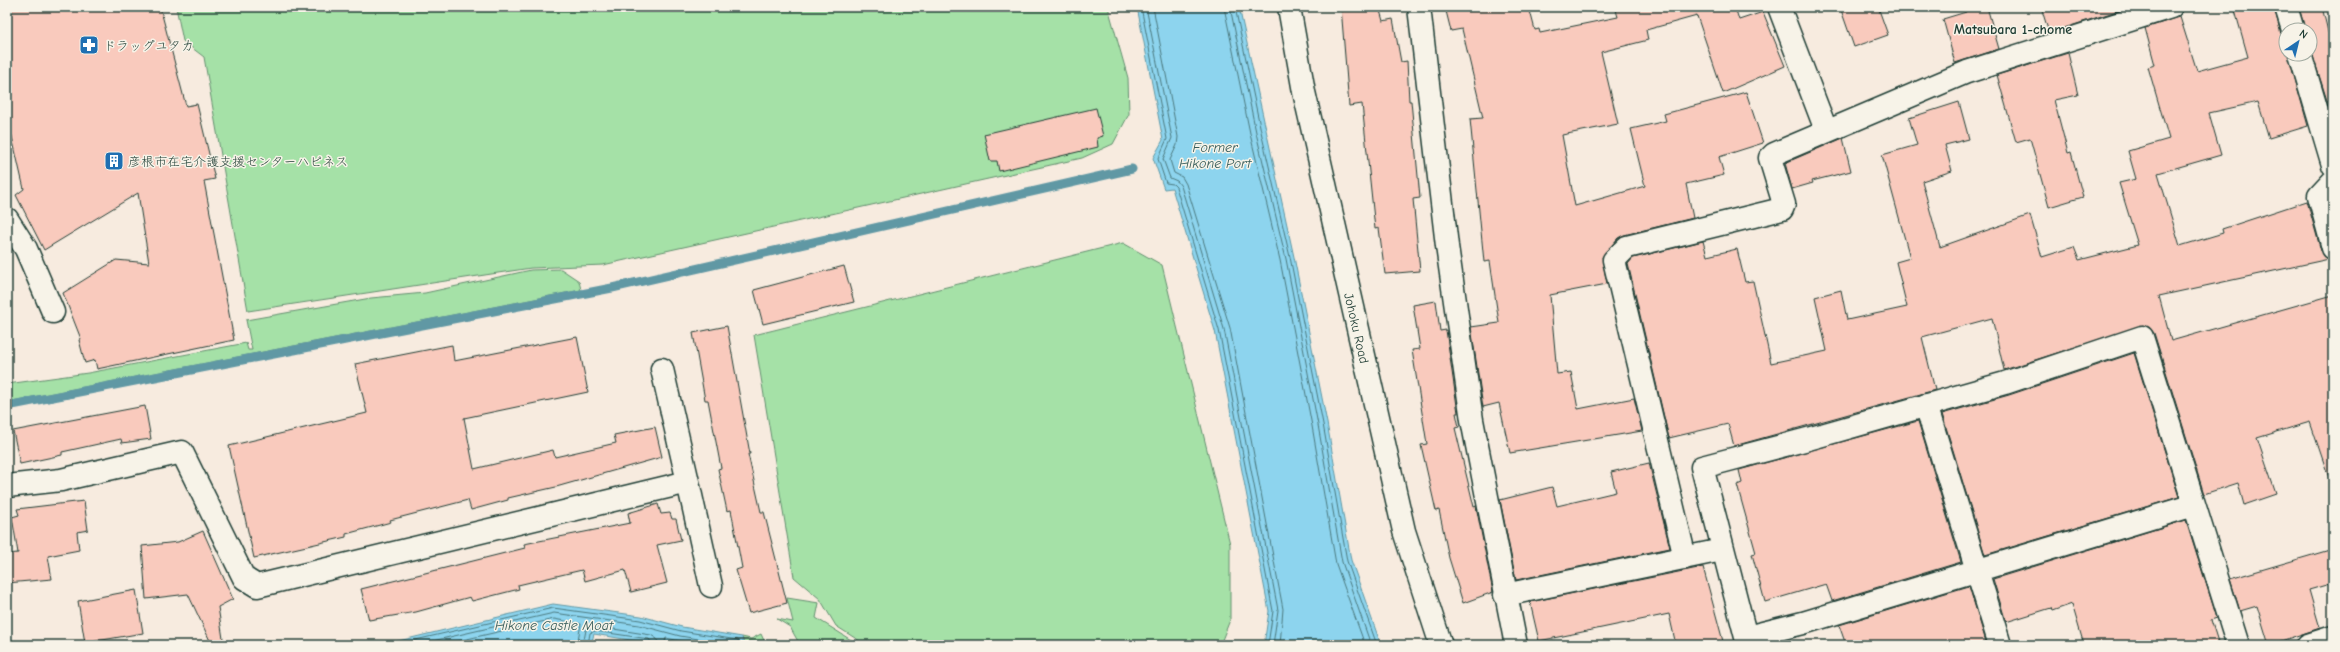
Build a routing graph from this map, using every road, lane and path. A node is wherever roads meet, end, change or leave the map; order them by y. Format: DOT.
graph roads {
  1 [pos="1289,7"];
  2 [pos="1420,7"];
  3 [pos="1779,7"];
  4 [pos="2171,7"];
  5 [pos="2286,7"];
  6 [pos="2291,22"];
  7 [pos="2302,62"];
  8 [pos="1826,130"];
  9 [pos="2333,165"];
  10 [pos="2333,181"];
  11 [pos="7,219"];
  12 [pos="2333,248"];
  13 [pos="53,312"];
  14 [pos="661,384"];
  15 [pos="1926,405"];
  16 [pos="688,482"];
  17 [pos="7,486"];
  18 [pos="2194,505"];
  19 [pos="1722,550"];
  20 [pos="1685,558"];
  21 [pos="1977,570"];
  22 [pos="711,586"];
  23 [pos="1505,595"];
  24 [pos="2333,637"];
  25 [pos="1747,641"];
  26 [pos="1441,645"];
  27 [pos="1516,645"];
  28 [pos="2000,645"];
  29 [pos="2238,645"];
  30 [pos="2308,645"];
  1 -- 26 [label="street, Johoku Road"];
  2 -- 23 [label="street"];
  3 -- 8 [label="street"];
  4 -- 8 [label="street"];
  5 -- 6 [label="street"];
  7 -- 9 [label="street"];
  8 -- 20 [label="street"];
  10 -- 12 [label="street"];
  11 -- 13 [label="street"];
  14 -- 16 [label="street"];
  15 -- 18 [label="street"];
  15 -- 19 [label="street"];
  15 -- 21 [label="street"];
  16 -- 17 [label="street"];
  16 -- 22 [label="street"];
  18 -- 21 [label="street"];
  18 -- 29 [label="street"];
  19 -- 20 [label="street"];
  19 -- 25 [label="street"];
  20 -- 23 [label="street"];
  21 -- 25 [label="street"];
  21 -- 28 [label="street"];
  23 -- 27 [label="street"];
  24 -- 30 [label="street"];
}
